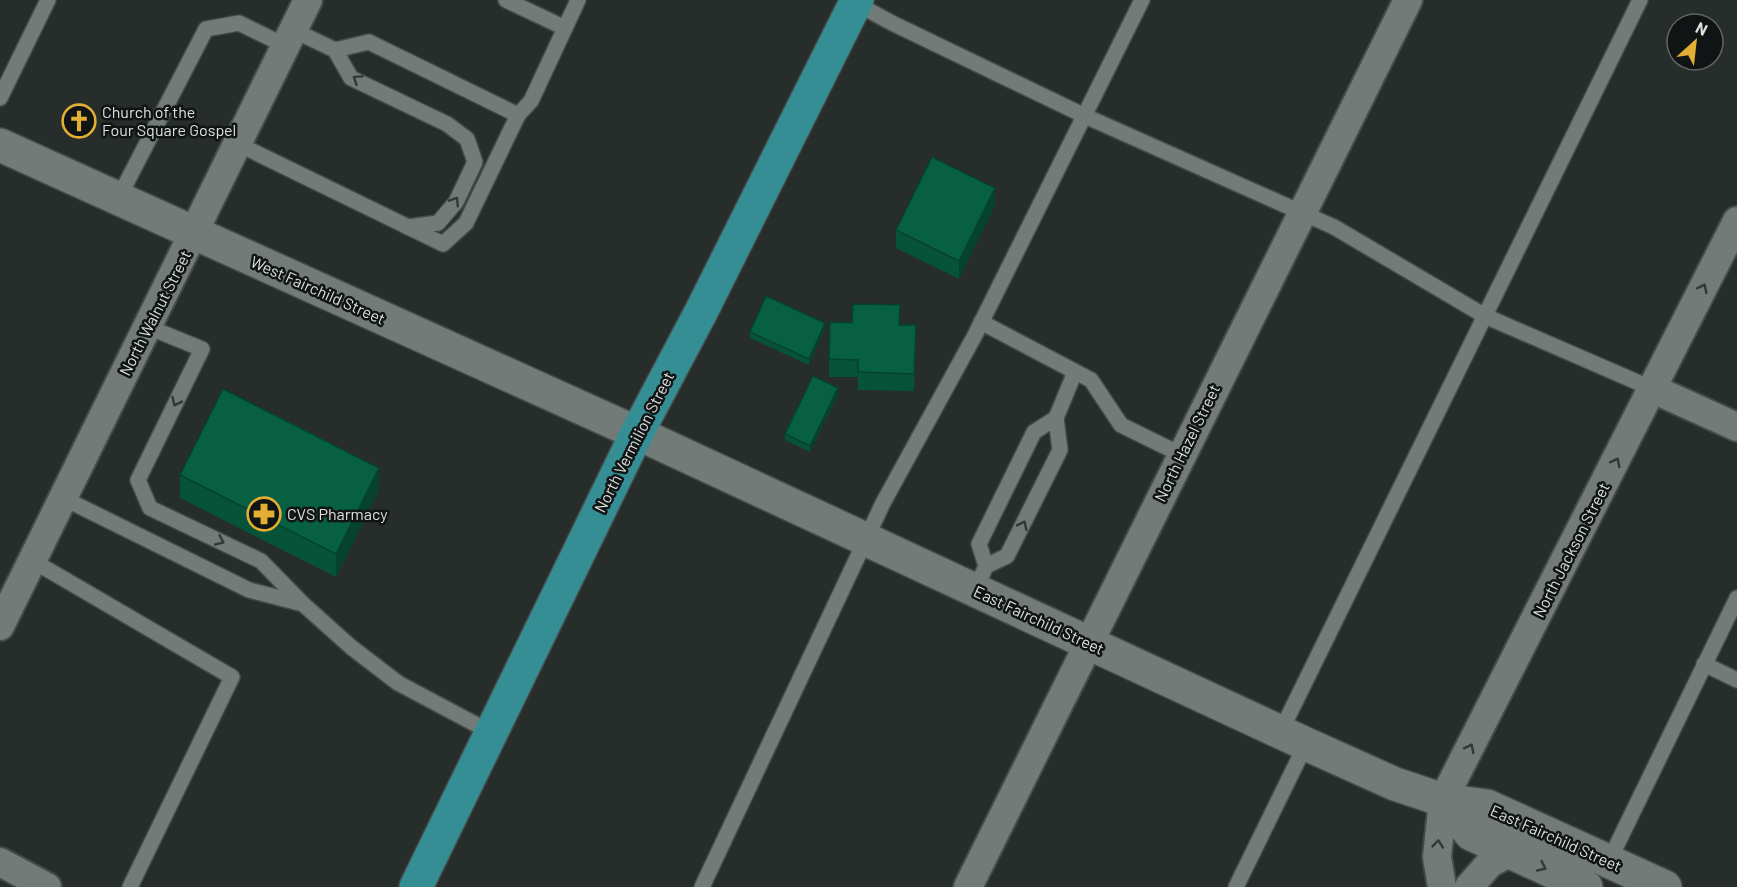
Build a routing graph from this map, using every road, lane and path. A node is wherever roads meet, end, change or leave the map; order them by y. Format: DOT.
graph roads {
  1 [pos="48,0"];
  2 [pos="308,0"];
  3 [pos="506,0"];
  4 [pos="578,0"];
  5 [pos="1142,0"];
  6 [pos="1408,0"];
  7 [pos="1640,0"];
  8 [pos="856,2"];
  9 [pos="565,28"];
  10 [pos="289,38"];
  11 [pos="335,50"];
  12 [pos="0,98"];
  13 [pos="518,115"];
  14 [pos="1085,116"];
  15 [pos="236,143"];
  16 [pos="0,145"];
  17 [pos="118,199"];
  18 [pos="1302,213"];
  19 [pos="1737,221"];
  20 [pos="408,227"];
  21 [pos="194,234"];
  22 [pos="1485,316"];
  23 [pos="981,322"];
  24 [pos="148,327"];
  25 [pos="1075,372"];
  26 [pos="1653,389"];
  27 [pos="1056,418"];
  28 [pos="1737,427"];
  29 [pos="637,433"];
  30 [pos="1182,455"];
  31 [pos="63,498"];
  32 [pos="865,539"];
  33 [pos="33,561"];
  34 [pos="981,579"];
  35 [pos="1737,598"];
  36 [pos="303,604"];
  37 [pos="0,626"];
  38 [pos="1087,643"];
  39 [pos="1704,664"];
  40 [pos="1737,680"];
  41 [pos="492,733"];
  42 [pos="1293,739"];
  43 [pos="1443,800"];
  44 [pos="1510,852"];
  45 [pos="1609,861"];
  46 [pos="0,862"];
  47 [pos="47,887"];
  48 [pos="130,887"];
  49 [pos="416,887"];
  50 [pos="702,887"];
  51 [pos="968,887"];
  52 [pos="1236,887"];
  53 [pos="1442,887"];
  54 [pos="1469,887"];
  55 [pos="1586,887"];
  56 [pos="1665,887"];
  1 -- 12 [label="lane"];
  2 -- 10 [label="street, North Walnut Street"];
  3 -- 9 [label="lane"];
  4 -- 9 [label="lane"];
  5 -- 14 [label="lane"];
  6 -- 18 [label="street, North Hazel Street"];
  7 -- 22 [label="lane"];
  8 -- 14 [label="lane"];
  8 -- 29 [label="main road, North Vermilion Street"];
  9 -- 13 [label="lane"];
  10 -- 11 [label="lane"];
  10 -- 15 [label="street, North Walnut Street"];
  10 -- 17 [label="lane"];
  11 -- 13 [label="lane"];
  20 -- 11 [label="lane, one-way"];
  13 -- 20 [label="lane"];
  14 -- 18 [label="lane"];
  14 -- 23 [label="lane"];
  15 -- 20 [label="lane"];
  15 -- 21 [label="street, North Walnut Street"];
  16 -- 17 [label="street, West Fairchild Street"];
  17 -- 21 [label="street, West Fairchild Street"];
  18 -- 22 [label="lane"];
  18 -- 30 [label="street, North Hazel Street"];
  26 -- 19 [label="street, North Jackson Street, one-way"];
  21 -- 24 [label="street, North Walnut Street"];
  21 -- 29 [label="street, West Fairchild Street"];
  22 -- 26 [label="lane"];
  22 -- 42 [label="lane"];
  23 -- 25 [label="lane"];
  23 -- 32 [label="lane"];
  24 -- 31 [label="street, North Walnut Street"];
  24 -- 36 [label="lane, one-way"];
  25 -- 27 [label="lane"];
  25 -- 30 [label="lane"];
  26 -- 28 [label="street"];
  43 -- 26 [label="street, North Jackson Street, one-way"];
  34 -- 27 [label="lane, one-way"];
  27 -- 34 [label="lane"];
  29 -- 32 [label="street, East Fairchild Street"];
  29 -- 41 [label="main road, North Vermilion Street"];
  30 -- 38 [label="street, North Hazel Street"];
  31 -- 33 [label="street, North Walnut Street"];
  31 -- 36 [label="lane"];
  32 -- 34 [label="street, East Fairchild Street"];
  32 -- 50 [label="lane"];
  33 -- 37 [label="street, North Walnut Street"];
  33 -- 48 [label="lane"];
  34 -- 38 [label="street, East Fairchild Street"];
  35 -- 39 [label="lane"];
  36 -- 41 [label="lane"];
  38 -- 42 [label="street, East Fairchild Street"];
  38 -- 51 [label="street, North Hazel Street"];
  39 -- 40 [label="lane"];
  39 -- 45 [label="lane"];
  41 -- 49 [label="main road, North Vermilion Street"];
  42 -- 43 [label="street, East Fairchild Street"];
  42 -- 52 [label="lane"];
  43 -- 44 [label="street, East Fairchild Street"];
  43 -- 45 [label="street, East Fairchild Street"];
  53 -- 43 [label="street, North Jackson Street, one-way"];
  44 -- 54 [label="street"];
  44 -- 55 [label="street, East Fairchild Street, one-way"];
  45 -- 56 [label="street, East Fairchild Street"];
  46 -- 47 [label="street"];
}
